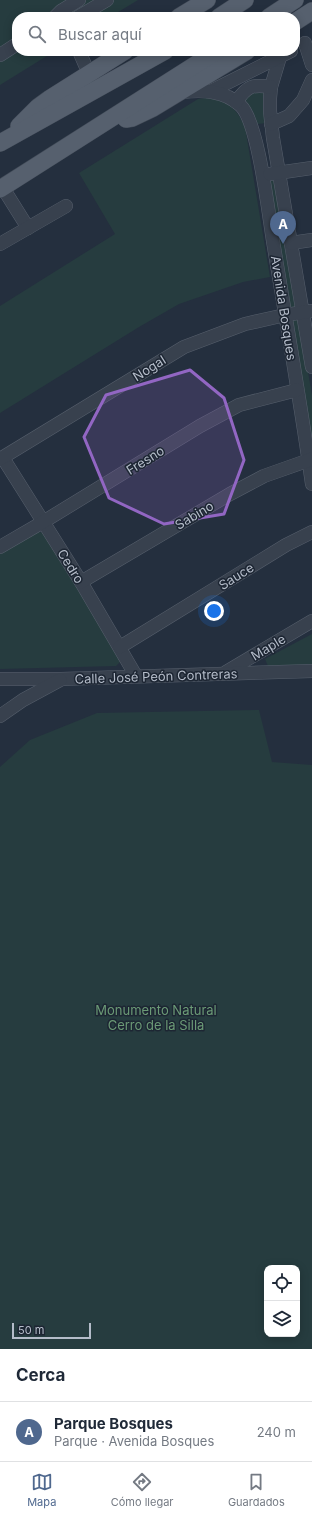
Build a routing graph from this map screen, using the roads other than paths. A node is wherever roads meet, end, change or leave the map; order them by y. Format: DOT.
graph roads {
  1 [pos="79,0"];
  2 [pos="107,0"];
  3 [pos="207,0"];
  4 [pos="245,0"];
  5 [pos="295,0"];
  6 [pos="312,11"];
  7 [pos="64,12"];
  8 [pos="87,12"];
  9 [pos="188,12"];
  10 [pos="227,12"];
  11 [pos="277,12"];
  12 [pos="300,19"];
  13 [pos="304,43"];
  14 [pos="12,47"];
  15 [pos="0,55"];
  16 [pos="81,56"];
  17 [pos="118,56"];
  18 [pos="156,56"];
  19 [pos="209,56"];
  20 [pos="239,56"];
  21 [pos="282,56"];
  22 [pos="285,56"];
  23 [pos="312,65"];
  24 [pos="89,74"];
  25 [pos="312,80"];
  26 [pos="271,87"];
  27 [pos="211,91"];
  28 [pos="178,93"];
  29 [pos="236,102"];
  30 [pos="106,123"];
  31 [pos="271,124"];
  32 [pos="4,141"];
  33 [pos="312,168"];
  34 [pos="279,173"];
  35 [pos="262,175"];
  36 [pos="1,189"];
  37 [pos="66,206"];
  38 [pos="28,228"];
  39 [pos="312,240"];
  40 [pos="291,243"];
  41 [pos="0,244"];
  42 [pos="308,312"];
  43 [pos="285,315"];
  44 [pos="312,367"];
  45 [pos="297,390"];
  46 [pos="2,458"];
  47 [pos="310,459"];
  48 [pos="312,484"];
  49 [pos="43,522"];
  50 [pos="312,532"];
  51 [pos="0,546"];
  52 [pos="81,582"];
  53 [pos="312,621"];
  54 [pos="120,647"];
  55 [pos="312,671"];
  56 [pos="225,673"];
  57 [pos="136,676"];
  58 [pos="0,679"];
  59 [pos="61,679"];
  60 [pos="0,716"];
  1 -- 7 [label="street"];
  2 -- 8 [label="street"];
  3 -- 9 [label="main road"];
  4 -- 10 [label="main road"];
  5 -- 11 [label="main road"];
  6 -- 12 [label="main road"];
  13 -- 23 [label="street"];
  14 -- 15 [label="street"];
  16 -- 24 [label="street"];
  17 -- 24 [label="main road"];
  18 -- 32 [label="main road"];
  19 -- 30 [label="main road"];
  20 -- 28 [label="main road"];
  21 -- 27 [label="street"];
  22 -- 26 [label="street, Avenida Bosques"];
  24 -- 32 [label="main road"];
  25 -- 31 [label="street"];
  26 -- 29 [label="street"];
  26 -- 31 [label="street, Avenida Bosques"];
  27 -- 28 [label="street, Avenida Bosques"];
  27 -- 29 [label="street, Avenida Bosques"];
  28 -- 30 [label="main road"];
  29 -- 35 [label="street, Avenida Bosques"];
  30 -- 36 [label="main road"];
  31 -- 34 [label="street, Avenida Bosques"];
  33 -- 34 [label="street"];
  34 -- 35 [label="street"];
  34 -- 40 [label="street, Avenida Bosques"];
  35 -- 43 [label="street, Avenida Bosques"];
  36 -- 38 [label="street"];
  37 -- 38 [label="street"];
  38 -- 41 [label="street"];
  39 -- 40 [label="street"];
  40 -- 42 [label="street, Avenida Bosques"];
  42 -- 43 [label="street, Nogal"];
  42 -- 44 [label="street, Avenida Bosques"];
  43 -- 45 [label="street, Avenida Bosques"];
  43 -- 46 [label="street, Nogal"];
  45 -- 47 [label="street, Avenida Bosques"];
  45 -- 49 [label="street, Fresno"];
  46 -- 49 [label="street, Cedro"];
  47 -- 48 [label="street, Avenida Bosques"];
  47 -- 52 [label="street, Sabino"];
  49 -- 51 [label="street, Fresno"];
  49 -- 52 [label="street, Cedro"];
  50 -- 54 [label="street, Sauce"];
  52 -- 54 [label="street, Cedro"];
  53 -- 56 [label="street, Maple"];
  54 -- 57 [label="street, Cedro"];
  55 -- 56 [label="street, Calle José Peón Contreras"];
  56 -- 57 [label="street, Calle José Peón Contreras"];
  57 -- 59 [label="street, Calle José Peón Contreras"];
  58 -- 59 [label="street, Calle José Peón Contreras"];
  59 -- 60 [label="street"];
}
